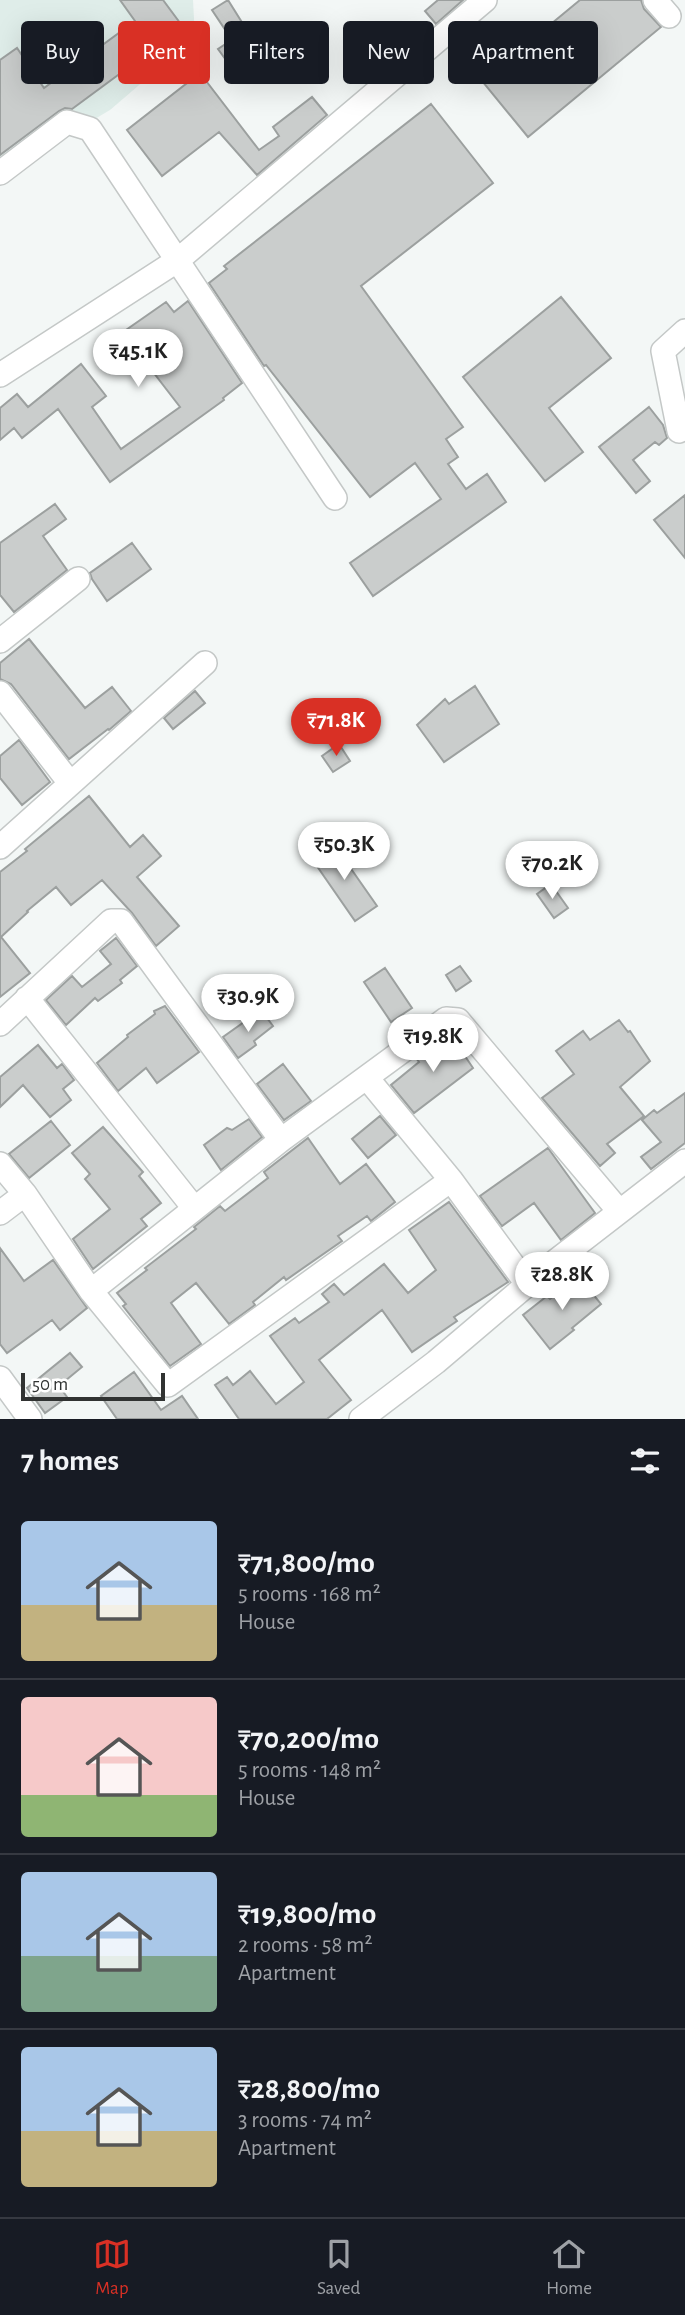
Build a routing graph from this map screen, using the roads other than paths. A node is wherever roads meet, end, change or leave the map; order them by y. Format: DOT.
graph roads {
  1 [pos="485,0"];
  2 [pos="0,173"];
  3 [pos="178,260"];
  4 [pos="685,331"];
  5 [pos="0,375"];
  6 [pos="679,431"];
  7 [pos="335,498"];
  8 [pos="78,579"];
  9 [pos="0,641"];
  10 [pos="205,663"];
  11 [pos="0,693"];
  12 [pos="70,783"];
  13 [pos="0,847"];
  14 [pos="27,998"];
  15 [pos="0,1024"];
  16 [pos="367,1077"];
  17 [pos="281,1140"];
  18 [pos="685,1161"];
  19 [pos="0,1164"];
  20 [pos="451,1180"];
  21 [pos="25,1195"];
  22 [pos="194,1208"];
  23 [pos="619,1211"];
  24 [pos="0,1213"];
  25 [pos="527,1284"];
  26 [pos="91,1291"];
  27 [pos="0,1378"];
  28 [pos="30,1419"];
  29 [pos="361,1419"];
  1 -- 3 [label="street"];
  2 -- 3 [label="street"];
  3 -- 5 [label="street"];
  3 -- 7 [label="street"];
  4 -- 6 [label="street"];
  8 -- 9 [label="street"];
  10 -- 12 [label="street"];
  11 -- 12 [label="street"];
  12 -- 13 [label="street"];
  14 -- 15 [label="street"];
  14 -- 17 [label="street"];
  14 -- 22 [label="street"];
  16 -- 17 [label="street"];
  16 -- 20 [label="street"];
  16 -- 23 [label="street"];
  17 -- 22 [label="street"];
  18 -- 23 [label="street"];
  19 -- 21 [label="street"];
  20 -- 25 [label="street"];
  20 -- 26 [label="street"];
  21 -- 24 [label="street"];
  21 -- 26 [label="street"];
  22 -- 26 [label="street"];
  23 -- 25 [label="street"];
  25 -- 29 [label="street"];
  27 -- 28 [label="street"];
}
